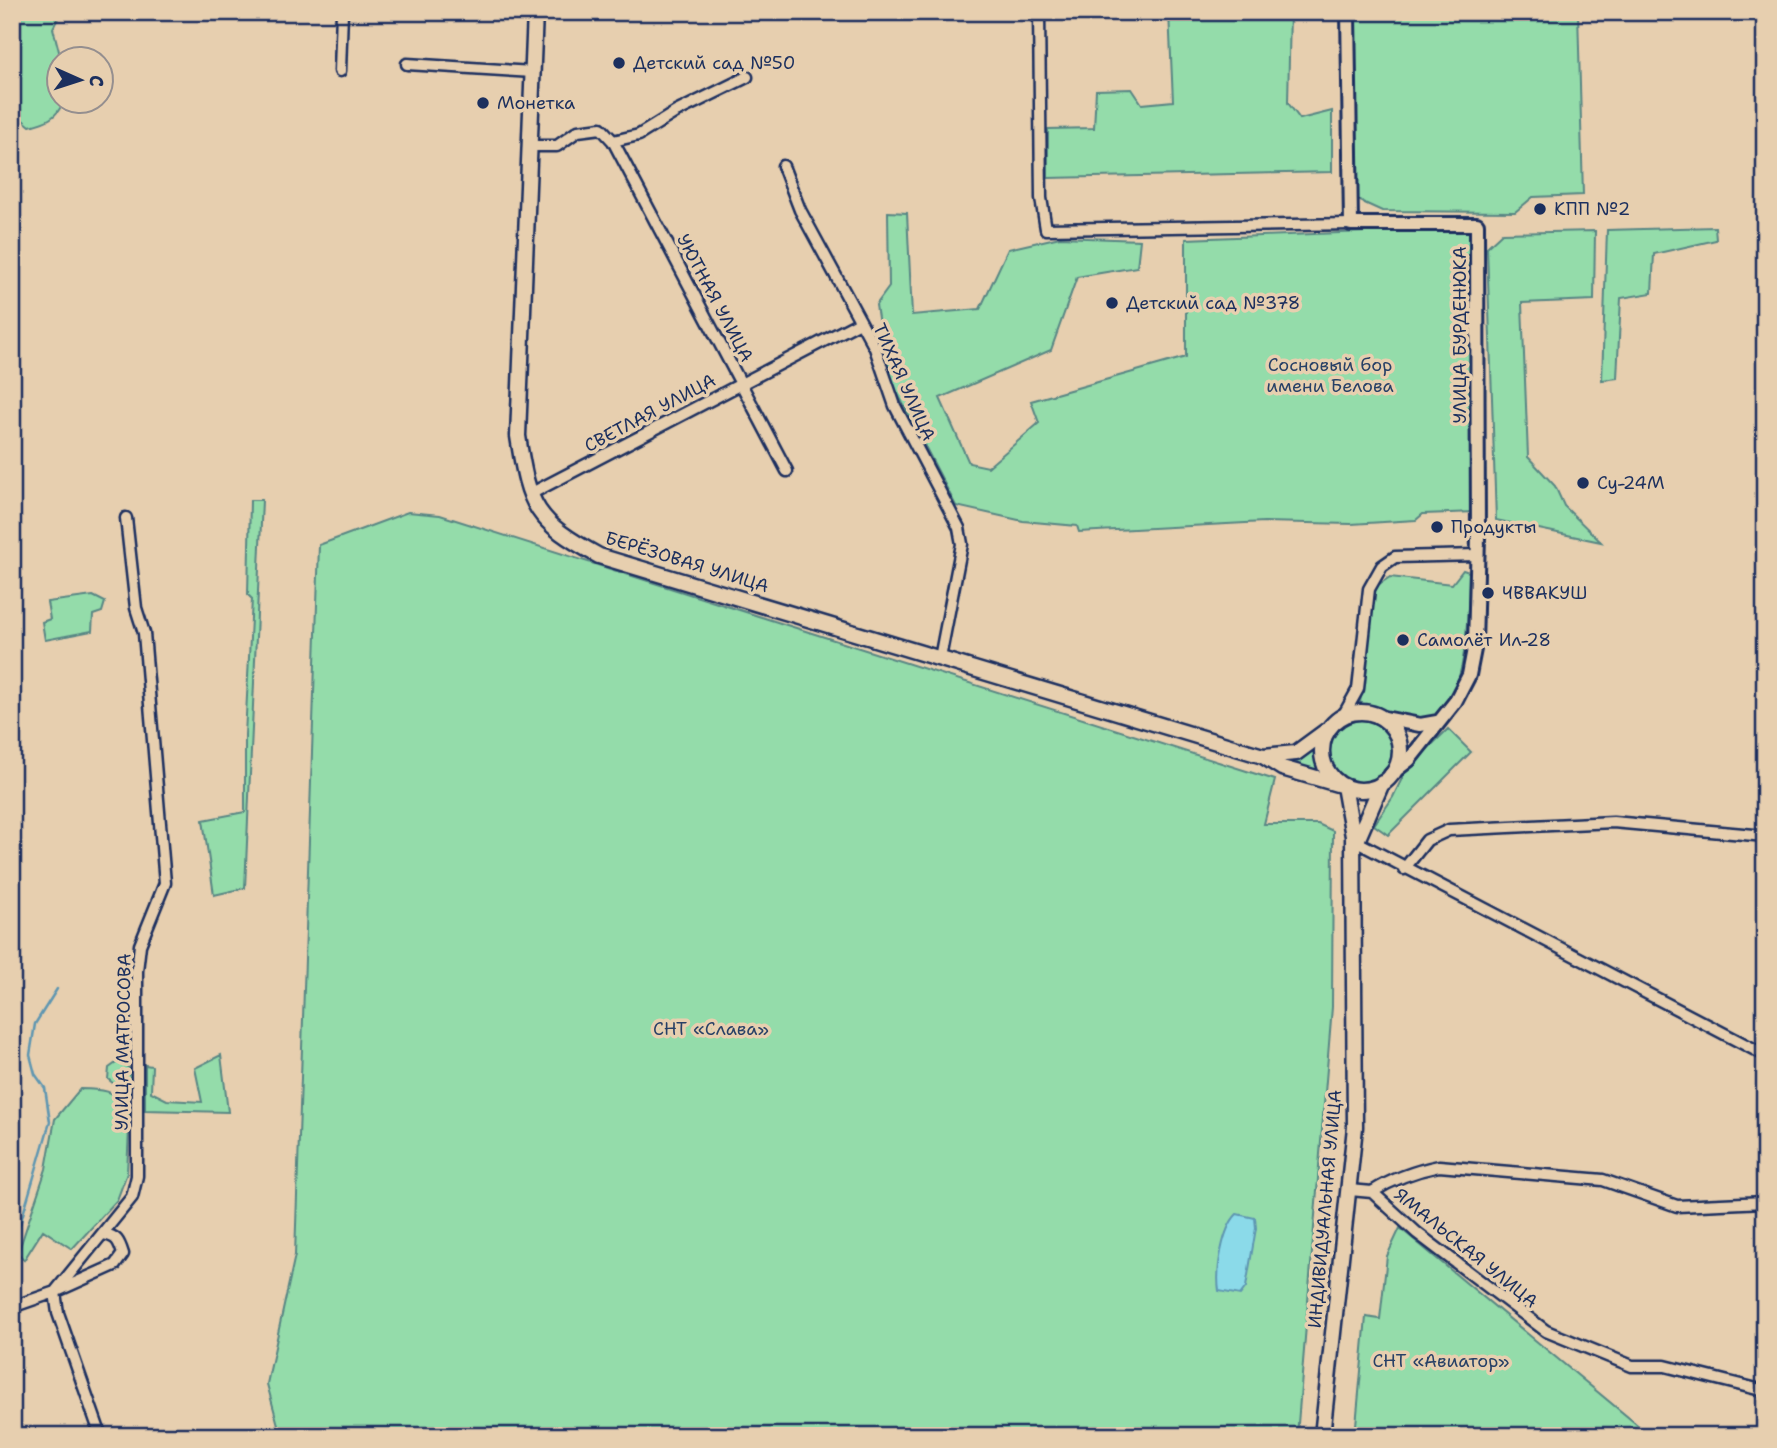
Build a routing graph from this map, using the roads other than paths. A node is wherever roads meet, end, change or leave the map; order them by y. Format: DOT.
graph roads {
  1 [pos="342,12"];
  2 [pos="535,12"];
  3 [pos="1039,12"];
  4 [pos="1348,12"];
  5 [pos="407,64"];
  6 [pos="340,71"];
  7 [pos="533,72"];
  8 [pos="747,77"];
  9 [pos="613,141"];
  10 [pos="530,146"];
  11 [pos="783,166"];
  12 [pos="1350,224"];
  13 [pos="860,322"];
  14 [pos="742,383"];
  15 [pos="787,471"];
  16 [pos="530,494"];
  17 [pos="126,518"];
  18 [pos="1478,555"];
  19 [pos="940,658"];
  20 [pos="1343,716"];
  21 [pos="1379,717"];
  22 [pos="1437,722"];
  23 [pos="1329,727"];
  24 [pos="1263,756"];
  25 [pos="1387,779"];
  26 [pos="1344,786"];
  27 [pos="1765,836"];
  28 [pos="1357,842"];
  29 [pos="1352,858"];
  30 [pos="1404,869"];
  31 [pos="1765,1055"];
  32 [pos="1350,1190"];
  33 [pos="1372,1192"];
  34 [pos="1765,1202"];
  35 [pos="103,1234"];
  36 [pos="55,1292"];
  37 [pos="12,1307"];
  38 [pos="1765,1391"];
  39 [pos="101,1436"];
  40 [pos="1322,1436"];
  1 -- 6 [label="street"];
  2 -- 7 [label="main road, БЕРЁЗОВАЯ УЛИЦА"];
  3 -- 12 [label="street"];
  4 -- 12 [label="street"];
  5 -- 7 [label="street"];
  7 -- 10 [label="main road, БЕРЁЗОВАЯ УЛИЦА"];
  8 -- 9 [label="street"];
  9 -- 10 [label="street"];
  9 -- 14 [label="street, УЮТНАЯ УЛИЦА"];
  10 -- 16 [label="main road, БЕРЁЗОВАЯ УЛИЦА"];
  11 -- 13 [label="street, ТИХАЯ УЛИЦА"];
  12 -- 18 [label="street, УЛИЦА БУРДЕНЮКА"];
  13 -- 14 [label="street, СВЕТЛАЯ УЛИЦА"];
  13 -- 19 [label="street, ТИХАЯ УЛИЦА"];
  14 -- 15 [label="street, УЮТНАЯ УЛИЦА"];
  14 -- 16 [label="street, СВЕТЛАЯ УЛИЦА"];
  16 -- 19 [label="main road, БЕРЁЗОВАЯ УЛИЦА"];
  17 -- 35 [label="street, УЛИЦА МАТРОСОВА"];
  18 -- 20 [label="street"];
  18 -- 22 [label="street"];
  19 -- 24 [label="main road, БЕРЁЗОВАЯ УЛИЦА"];
  20 -- 21 [label="main road"];
  20 -- 23 [label="main road"];
  21 -- 22 [label="street"];
  21 -- 25 [label="main road"];
  22 -- 25 [label="street"];
  23 -- 24 [label="main road, БЕРЁЗОВАЯ УЛИЦА"];
  23 -- 26 [label="main road"];
  24 -- 26 [label="main road, БЕРЁЗОВАЯ УЛИЦА"];
  25 -- 26 [label="main road"];
  25 -- 28 [label="main road, ИНДИВИДУАЛЬНАЯ УЛИЦА"];
  26 -- 29 [label="main road, ИНДИВИДУАЛЬНАЯ УЛИЦА"];
  27 -- 30 [label="street"];
  28 -- 29 [label="main road, ИНДИВИДУАЛЬНАЯ УЛИЦА"];
  28 -- 30 [label="street"];
  29 -- 32 [label="main road, ИНДИВИДУАЛЬНАЯ УЛИЦА"];
  30 -- 31 [label="street"];
  32 -- 33 [label="street"];
  32 -- 40 [label="main road, ИНДИВИДУАЛЬНАЯ УЛИЦА"];
  33 -- 34 [label="street, ЯМАЛЬСКАЯ УЛИЦА"];
  33 -- 38 [label="street, ЯМАЛЬСКАЯ УЛИЦА"];
  35 -- 36 [label="street, УЛИЦА МАТРОСОВА"];
  35 -- 36 [label="street"];
  36 -- 37 [label="street"];
  36 -- 39 [label="street"];
}
